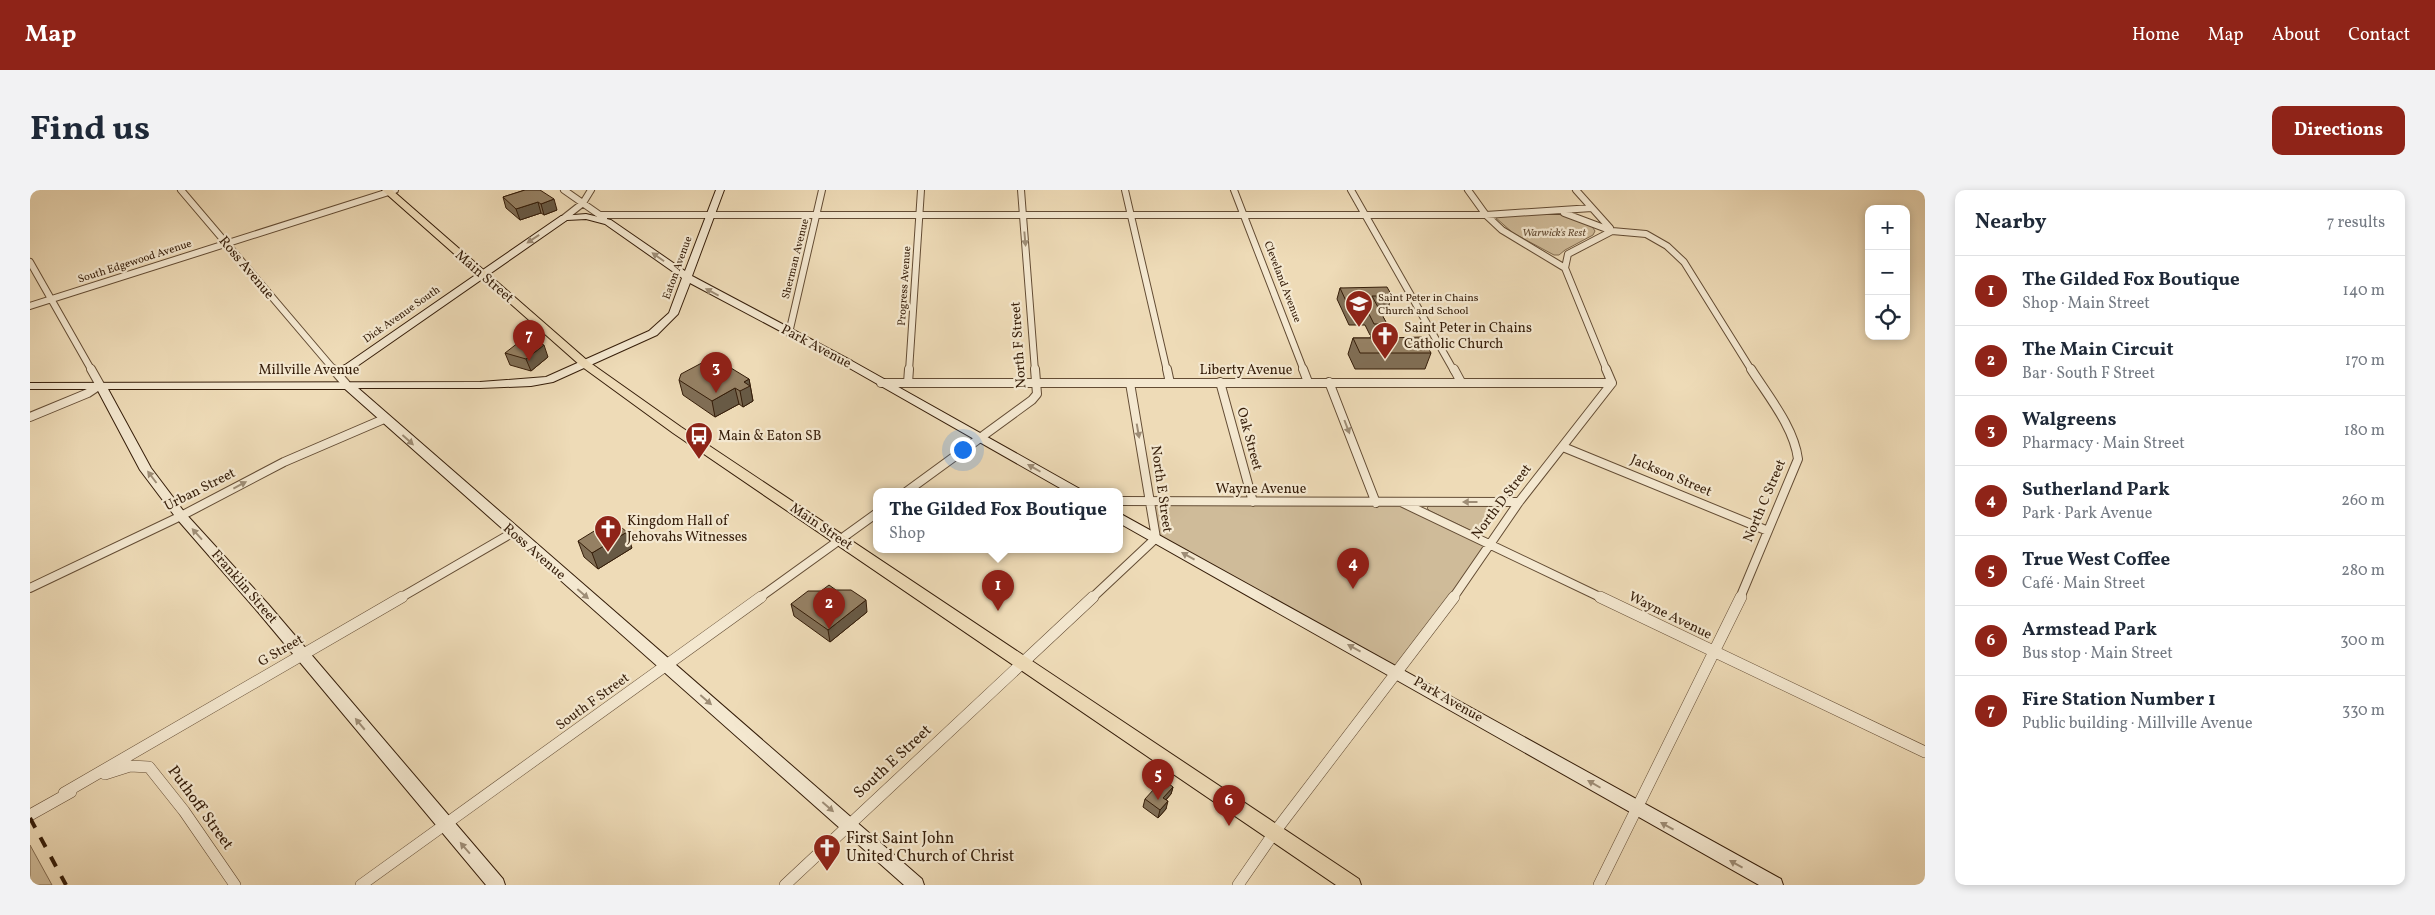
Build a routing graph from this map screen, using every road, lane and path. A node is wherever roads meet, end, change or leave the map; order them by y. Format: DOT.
graph roads {
  1 [pos="181,190"];
  2 [pos="564,190"];
  3 [pos="591,190"];
  4 [pos="720,190"];
  5 [pos="822,190"];
  6 [pos="921,190"];
  7 [pos="1021,190"];
  8 [pos="1125,190"];
  9 [pos="1234,190"];
  10 [pos="1351,190"];
  11 [pos="1468,190"];
  12 [pos="1576,190"];
  13 [pos="390,191"];
  14 [pos="583,203"];
  15 [pos="1592,208"];
  16 [pos="1560,211"];
  17 [pos="600,215"];
  18 [pos="711,215"];
  19 [pos="817,215"];
  20 [pos="919,215"];
  21 [pos="1022,215"];
  22 [pos="1131,215"];
  23 [pos="1245,215"];
  24 [pos="1365,215"];
  25 [pos="1486,215"];
  26 [pos="564,218"];
  27 [pos="608,222"];
  28 [pos="1612,230"];
  29 [pos="225,244"];
  30 [pos="30,262"];
  31 [pos="1565,268"];
  32 [pos="482,275"];
  33 [pos="688,278"];
  34 [pos="52,299"];
  35 [pos="30,306"];
  36 [pos="789,333"];
  37 [pos="585,364"];
  38 [pos="335,373"];
  39 [pos="1037,382"];
  40 [pos="1220,382"];
  41 [pos="1308,382"];
  42 [pos="1330,382"];
  43 [pos="1461,382"];
  44 [pos="881,383"];
  45 [pos="908,383"];
  46 [pos="1130,383"];
  47 [pos="1170,383"];
  48 [pos="1612,383"];
  49 [pos="346,384"];
  50 [pos="100,385"];
  51 [pos="30,386"];
  52 [pos="30,417"];
  53 [pos="384,419"];
  54 [pos="980,437"];
  55 [pos="1564,446"];
  56 [pos="911,488"];
  57 [pos="1069,488"];
  58 [pos="1123,501"];
  59 [pos="1150,502"];
  60 [pos="1253,502"];
  61 [pos="1519,502"];
  62 [pos="1376,503"];
  63 [pos="1403,503"];
  64 [pos="181,516"];
  65 [pos="873,516"];
  66 [pos="1123,519"];
  67 [pos="1768,531"];
  68 [pos="512,533"];
  69 [pos="1156,538"];
  70 [pos="840,540"];
  71 [pos="1489,543"];
  72 [pos="31,586"];
  73 [pos="1712,652"];
  74 [pos="302,656"];
  75 [pos="1023,663"];
  76 [pos="667,666"];
  77 [pos="1396,671"];
  78 [pos="1925,752"];
  79 [pos="130,766"];
  80 [pos="64,793"];
  81 [pos="1636,809"];
  82 [pos="184,810"];
  83 [pos="30,815"];
  84 [pos="849,825"];
  85 [pos="445,826"];
  86 [pos="1274,833"];
  87 [pos="235,885"];
  88 [pos="361,885"];
  89 [pos="497,885"];
  90 [pos="785,885"];
  91 [pos="916,885"];
  92 [pos="1238,885"];
  93 [pos="1352,885"];
  94 [pos="1598,885"];
  95 [pos="1775,885"];
  1 -- 29 [label="street, Ross Avenue"];
  2 -- 14 [label="street, Park Avenue"];
  3 -- 14 [label="street"];
  4 -- 18 [label="main road, Eaton Avenue"];
  5 -- 19 [label="street, Sherman Avenue"];
  6 -- 20 [label="street, Progress Avenue"];
  7 -- 21 [label="street, North F Street"];
  8 -- 22 [label="street"];
  9 -- 23 [label="street, Cleveland Avenue"];
  10 -- 24 [label="street"];
  11 -- 25 [label="street"];
  12 -- 15 [label="street"];
  13 -- 29 [label="street, South Edgewood Avenue"];
  13 -- 32 [label="main road, Main Street"];
  14 -- 17 [label="street, Park Avenue"];
  14 -- 26 [label="street"];
  15 -- 16 [label="street"];
  15 -- 28 [label="street"];
  16 -- 25 [label="street"];
  16 -- 28 [label="street, North C Street"];
  17 -- 18 [label="street"];
  17 -- 27 [label="street, Park Avenue"];
  18 -- 19 [label="street"];
  18 -- 33 [label="main road, Eaton Avenue"];
  19 -- 20 [label="street"];
  19 -- 36 [label="street, Sherman Avenue"];
  20 -- 21 [label="street"];
  20 -- 45 [label="street, Progress Avenue"];
  21 -- 22 [label="street"];
  21 -- 39 [label="street, North F Street, one-way"];
  22 -- 23 [label="street"];
  22 -- 47 [label="street"];
  23 -- 24 [label="street"];
  23 -- 41 [label="street, Cleveland Avenue"];
  24 -- 25 [label="street"];
  24 -- 43 [label="street"];
  25 -- 31 [label="street"];
  26 -- 27 [label="main road"];
  26 -- 32 [label="main road, Dick Avenue South, one-way"];
  33 -- 27 [label="main road, Park Avenue, one-way"];
  28 -- 31 [label="street"];
  28 -- 67 [label="street, North C Street"];
  29 -- 34 [label="street, South Edgewood Avenue"];
  29 -- 38 [label="street, Ross Avenue"];
  30 -- 34 [label="street, Franklin Street"];
  31 -- 48 [label="street"];
  32 -- 37 [label="main road, Main Street"];
  32 -- 38 [label="main road, Dick Avenue South"];
  36 -- 33 [label="main road, Park Avenue, one-way"];
  33 -- 37 [label="main road, Eaton Avenue"];
  34 -- 35 [label="street, South Edgewood Avenue"];
  34 -- 50 [label="street, Franklin Street"];
  36 -- 44 [label="main road, Park Avenue"];
  37 -- 49 [label="main road, Millville Avenue"];
  37 -- 70 [label="main road, Main Street"];
  38 -- 49 [label="street, Ross Avenue"];
  39 -- 45 [label="street, Liberty Avenue"];
  39 -- 46 [label="street, Liberty Avenue"];
  39 -- 54 [label="street, North F Street"];
  40 -- 41 [label="street, Liberty Avenue"];
  40 -- 47 [label="street, Liberty Avenue"];
  40 -- 60 [label="street, Oak Street"];
  41 -- 42 [label="street, Liberty Avenue"];
  42 -- 43 [label="street, Liberty Avenue"];
  42 -- 62 [label="street, one-way"];
  43 -- 48 [label="street, Liberty Avenue"];
  44 -- 45 [label="street, Liberty Avenue"];
  44 -- 54 [label="main road, Park Avenue"];
  46 -- 47 [label="street, Liberty Avenue"];
  46 -- 59 [label="street, North E Street, one-way"];
  48 -- 55 [label="street, North D Street"];
  49 -- 50 [label="main road, Millville Avenue"];
  49 -- 53 [label="main road, Ross Avenue"];
  50 -- 51 [label="main road, Millville Avenue"];
  50 -- 52 [label="street"];
  64 -- 50 [label="main road, Franklin Street, one-way"];
  64 -- 53 [label="street, Urban Street, one-way"];
  53 -- 68 [label="main road, Ross Avenue, one-way"];
  54 -- 56 [label="street, North F Street"];
  57 -- 54 [label="main road, Park Avenue, one-way"];
  55 -- 61 [label="street, North D Street"];
  55 -- 67 [label="street, Jackson Street"];
  58 -- 59 [label="street, Wayne Avenue"];
  59 -- 60 [label="street, Wayne Avenue"];
  59 -- 69 [label="street, North E Street"];
  60 -- 62 [label="street, Wayne Avenue"];
  61 -- 63 [label="street, Wayne Avenue, one-way"];
  61 -- 71 [label="street, North D Street"];
  62 -- 63 [label="street, Wayne Avenue"];
  63 -- 71 [label="street, Wayne Avenue"];
  64 -- 72 [label="street, Urban Street"];
  74 -- 64 [label="main road, Franklin Street, one-way"];
  65 -- 70 [label="street"];
  66 -- 69 [label="main road, Park Avenue"];
  67 -- 73 [label="street, North C Street"];
  68 -- 74 [label="street, G Street"];
  68 -- 76 [label="main road, Ross Avenue, one-way"];
  69 -- 75 [label="street, North E Street"];
  77 -- 69 [label="main road, Park Avenue, one-way"];
  70 -- 75 [label="main road, Main Street"];
  70 -- 76 [label="street, South F Street"];
  71 -- 73 [label="street, Wayne Avenue"];
  71 -- 77 [label="street, North D Street"];
  73 -- 78 [label="street, Wayne Avenue"];
  73 -- 81 [label="street, North C Street"];
  74 -- 80 [label="street, G Street"];
  85 -- 74 [label="main road, Franklin Street, one-way"];
  75 -- 84 [label="street, South E Street"];
  75 -- 86 [label="main road, Main Street"];
  76 -- 84 [label="main road, Ross Avenue, one-way"];
  76 -- 85 [label="street, South F Street"];
  81 -- 77 [label="main road, Park Avenue, one-way"];
  77 -- 86 [label="street, North D Street"];
  79 -- 82 [label="street, Puthoff Street"];
  79 -- 83 [label="street"];
  81 -- 94 [label="street, North C Street"];
  95 -- 81 [label="main road, Park Avenue, one-way"];
  82 -- 87 [label="street, Puthoff Street"];
  84 -- 90 [label="street, South E Street"];
  84 -- 91 [label="main road, Ross Avenue"];
  85 -- 88 [label="street, South F Street"];
  89 -- 85 [label="main road, Franklin Street, one-way"];
  86 -- 92 [label="street, North D Street"];
  86 -- 93 [label="main road, Main Street"];
}
